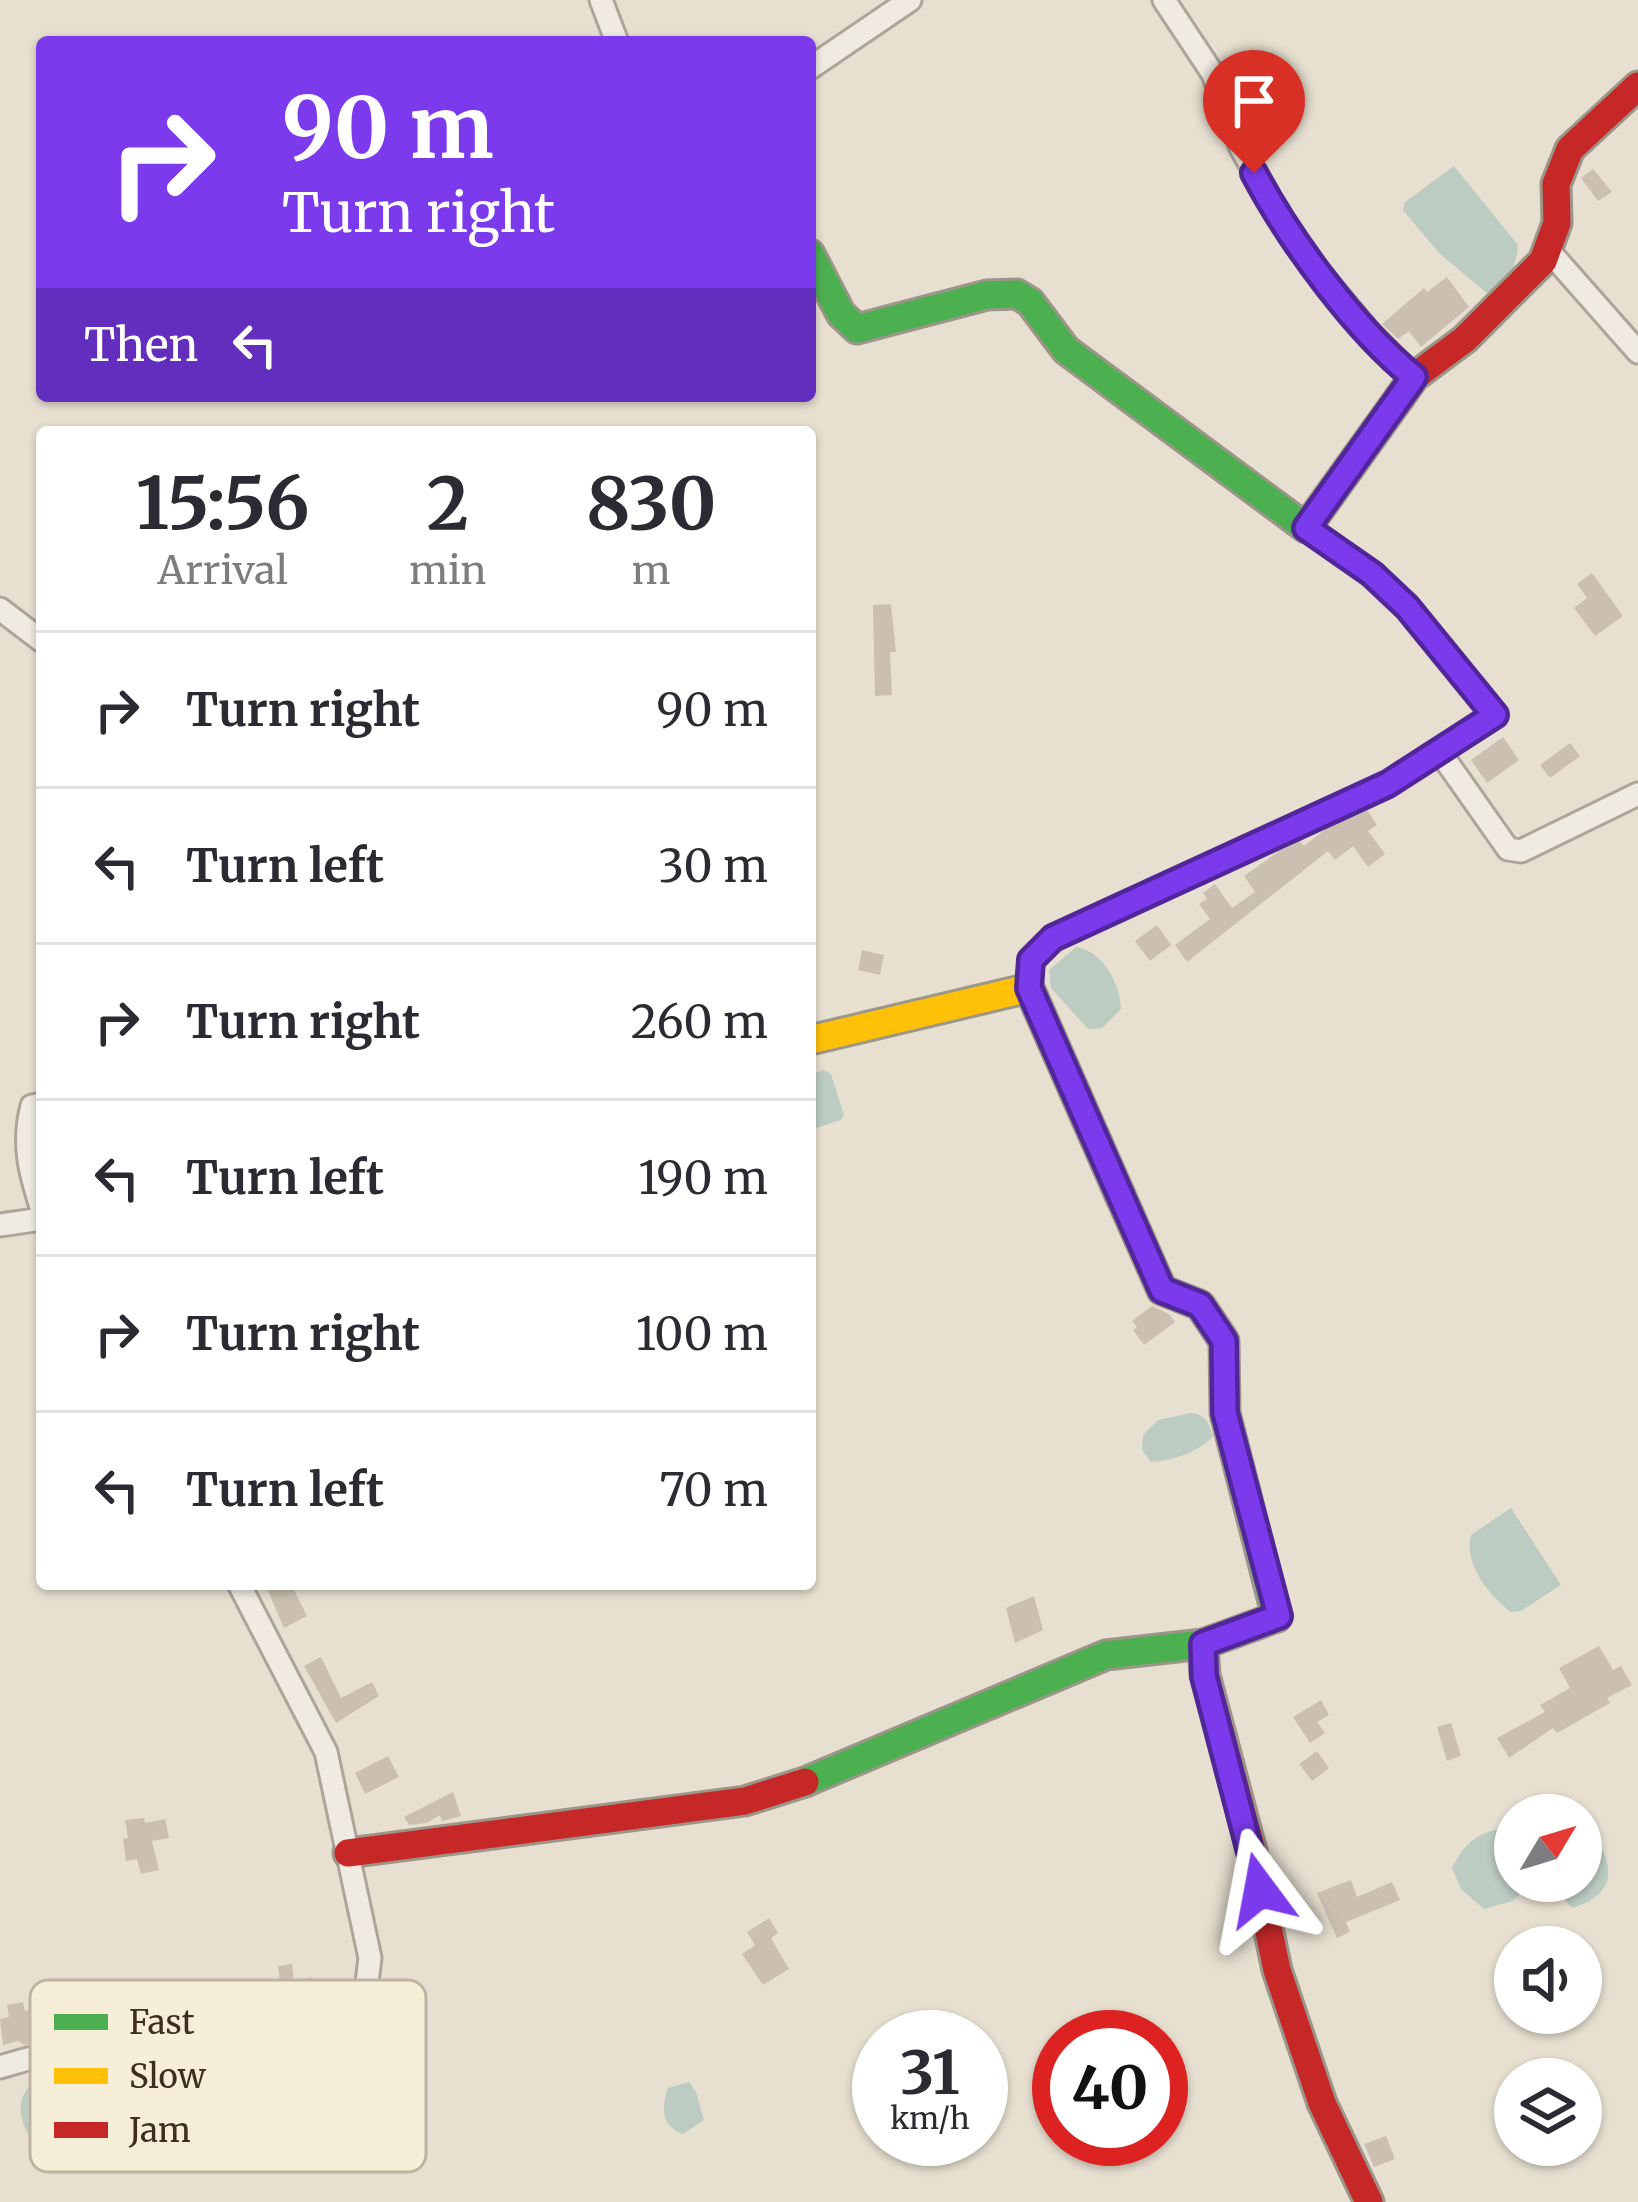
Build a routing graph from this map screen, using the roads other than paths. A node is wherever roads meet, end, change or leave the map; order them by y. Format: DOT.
graph roads {
  1 [pos="602,0"];
  2 [pos="910,0"];
  3 [pos="1163,0"];
  4 [pos="615,36"];
  5 [pos="816,64"];
  6 [pos="1638,86"];
  7 [pos="1548,250"];
  8 [pos="816,266"];
  9 [pos="1638,352"];
  10 [pos="1414,377"];
  11 [pos="1306,528"];
  12 [pos="0,609"];
  13 [pos="36,636"];
  14 [pos="1439,751"];
  15 [pos="1638,794"];
  16 [pos="1029,988"];
  17 [pos="816,1039"];
  18 [pos="36,1105"];
  19 [pos="36,1195"];
  20 [pos="36,1216"];
  21 [pos="0,1225"];
  22 [pos="242,1590"];
  23 [pos="1203,1644"];
  24 [pos="348,1853"];
  25 [pos="367,1980"];
  26 [pos="30,2058"];
  27 [pos="0,2067"];
  28 [pos="1370,2202"];
  1 -- 4 [label="street"];
  2 -- 5 [label="street"];
  3 -- 10 [label="street"];
  6 -- 7 [label="street"];
  7 -- 9 [label="street"];
  7 -- 10 [label="street"];
  8 -- 11 [label="street"];
  10 -- 11 [label="street"];
  11 -- 14 [label="street"];
  12 -- 13 [label="street"];
  14 -- 15 [label="street"];
  14 -- 16 [label="street"];
  16 -- 17 [label="street"];
  16 -- 23 [label="street"];
  18 -- 19 [label="street"];
  20 -- 21 [label="street"];
  22 -- 24 [label="street"];
  23 -- 24 [label="street"];
  23 -- 28 [label="street"];
  24 -- 25 [label="street"];
  26 -- 27 [label="street"];
}
